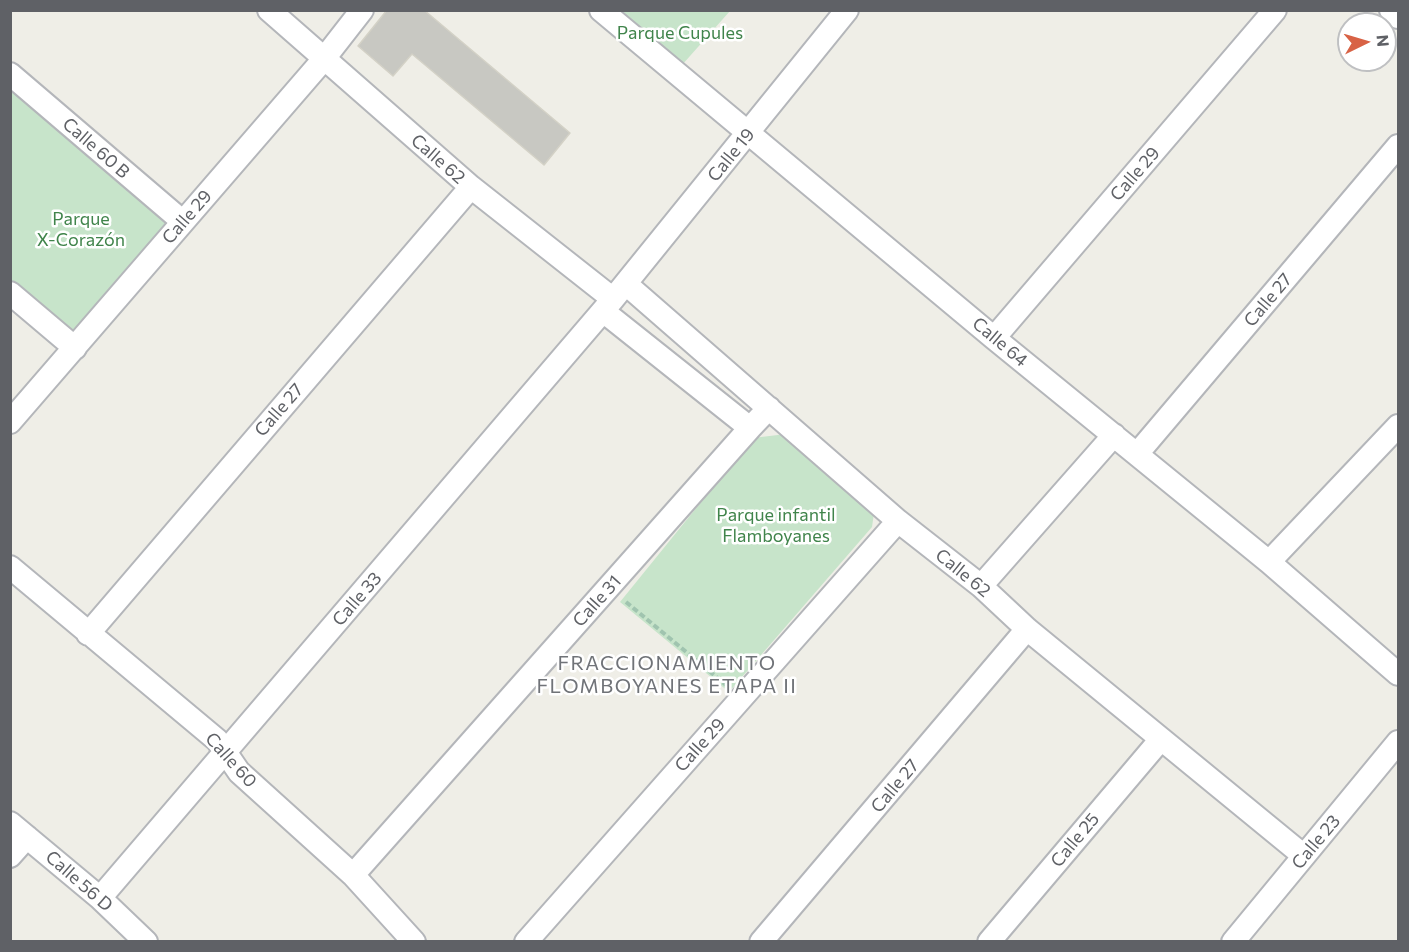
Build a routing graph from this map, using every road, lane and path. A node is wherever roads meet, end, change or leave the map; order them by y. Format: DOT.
graph roads {
  1 [pos="269,10"];
  2 [pos="362,10"];
  3 [pos="601,10"];
  4 [pos="847,10"];
  5 [pos="1275,10"];
  6 [pos="1391,10"];
  7 [pos="1398,16"];
  8 [pos="323,60"];
  9 [pos="10,74"];
  10 [pos="749,132"];
  11 [pos="1398,146"];
  12 [pos="471,188"];
  13 [pos="182,221"];
  14 [pos="10,293"];
  15 [pos="614,298"];
  16 [pos="994,338"];
  17 [pos="75,348"];
  18 [pos="769,408"];
  19 [pos="10,422"];
  20 [pos="1398,426"];
  21 [pos="750,428"];
  22 [pos="1114,435"];
  23 [pos="1391,450"];
  24 [pos="1137,454"];
  25 [pos="898,521"];
  26 [pos="1269,562"];
  27 [pos="10,567"];
  28 [pos="981,586"];
  29 [pos="609,588"];
  30 [pos="1027,629"];
  31 [pos="88,634"];
  32 [pos="1398,674"];
  33 [pos="742,698"];
  34 [pos="1161,739"];
  35 [pos="226,752"];
  36 [pos="1394,757"];
  37 [pos="19,830"];
  38 [pos="10,856"];
  39 [pos="1304,856"];
  40 [pos="353,875"];
  41 [pos="100,898"];
  42 [pos="146,942"];
  43 [pos="414,942"];
  44 [pos="526,942"];
  45 [pos="761,942"];
  46 [pos="989,942"];
  47 [pos="1233,942"];
  1 -- 8 [label="street, Calle 62"];
  2 -- 8 [label="street, Calle 29"];
  3 -- 10 [label="street, Calle 64"];
  4 -- 10 [label="street, Calle 19"];
  5 -- 16 [label="street, Calle 29"];
  6 -- 7 [label="street"];
  8 -- 12 [label="street, Calle 62"];
  8 -- 13 [label="street, Calle 29"];
  9 -- 13 [label="street, Calle 60 B"];
  10 -- 15 [label="street, Calle 19"];
  10 -- 16 [label="street, Calle 64"];
  11 -- 24 [label="street, Calle 27"];
  12 -- 15 [label="street, Calle 62"];
  12 -- 31 [label="street, Calle 27"];
  13 -- 17 [label="street, Calle 29"];
  14 -- 17 [label="street"];
  15 -- 18 [label="street, Calle 62"];
  15 -- 21 [label="street, Calle 62"];
  15 -- 35 [label="street, Calle 33"];
  16 -- 22 [label="street, Calle 64"];
  17 -- 19 [label="street, Calle 29"];
  18 -- 21 [label="street, Calle 31"];
  18 -- 25 [label="street, Calle 62"];
  20 -- 23 [label="street"];
  21 -- 29 [label="street, Calle 31"];
  22 -- 24 [label="street, Calle 64"];
  22 -- 28 [label="street"];
  23 -- 26 [label="street"];
  24 -- 26 [label="street, Calle 64"];
  25 -- 28 [label="street, Calle 62"];
  25 -- 33 [label="street, Calle 29"];
  26 -- 32 [label="street, Calle 64"];
  27 -- 31 [label="street, Calle 60"];
  28 -- 30 [label="street, Calle 62"];
  29 -- 33 [label="path"];
  29 -- 40 [label="street, Calle 31"];
  30 -- 34 [label="street, Calle 62"];
  30 -- 45 [label="street, Calle 27"];
  31 -- 35 [label="street, Calle 60"];
  33 -- 44 [label="street, Calle 29"];
  34 -- 39 [label="street, Calle 62"];
  34 -- 46 [label="street, Calle 25"];
  35 -- 40 [label="street, Calle 60"];
  35 -- 41 [label="street, Calle 33"];
  36 -- 39 [label="street, Calle 23"];
  37 -- 38 [label="street"];
  37 -- 41 [label="street, Calle 56 D"];
  39 -- 47 [label="street, Calle 23"];
  40 -- 43 [label="street, Calle 60"];
  41 -- 42 [label="street, Calle 56 D"];
}
